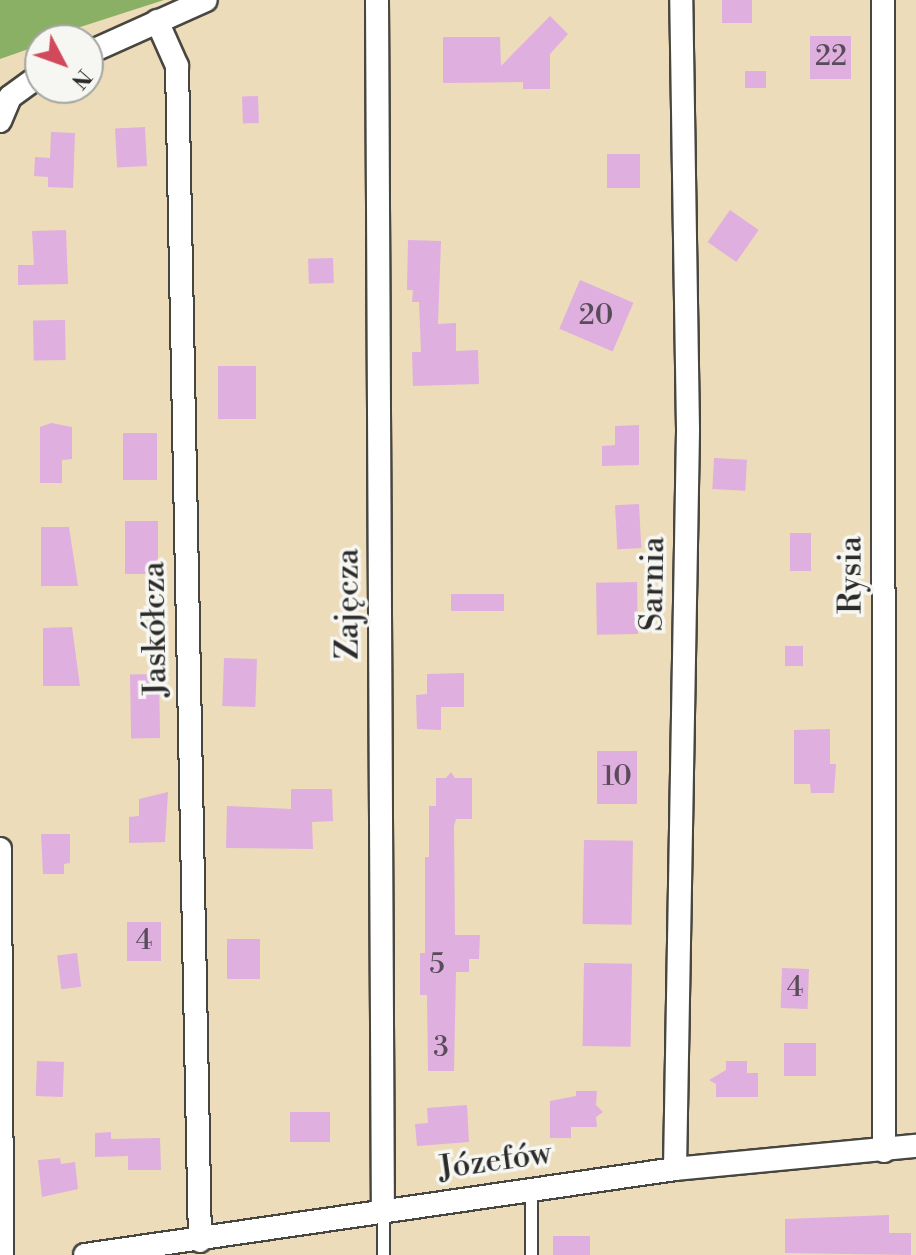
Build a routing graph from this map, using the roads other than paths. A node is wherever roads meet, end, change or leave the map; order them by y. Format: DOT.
graph roads {
  1 [pos="206,0"];
  2 [pos="377,0"];
  3 [pos="681,0"];
  4 [pos="883,0"];
  5 [pos="157,21"];
  6 [pos="104,46"];
  7 [pos="24,87"];
  8 [pos="0,121"];
  9 [pos="0,849"];
  10 [pos="916,1146"];
  11 [pos="884,1151"];
  12 [pos="675,1169"];
  13 [pos="531,1188"];
  14 [pos="383,1208"];
  15 [pos="200,1241"];
  16 [pos="2,1255"];
  17 [pos="85,1255"];
  18 [pos="383,1255"];
  19 [pos="531,1255"];
  1 -- 5 [label="street"];
  2 -- 14 [label="street, Zajęcza"];
  3 -- 12 [label="street, Sarnia"];
  4 -- 11 [label="street, Rysia"];
  5 -- 6 [label="street"];
  5 -- 15 [label="street, Jaskółcza"];
  7 -- 8 [label="street"];
  9 -- 16 [label="street"];
  10 -- 11 [label="street, Józefów"];
  11 -- 12 [label="street, Józefów"];
  12 -- 13 [label="street, Józefów"];
  13 -- 14 [label="street, Józefów"];
  13 -- 19 [label="lane"];
  14 -- 15 [label="street, Józefów"];
  14 -- 18 [label="lane"];
  15 -- 17 [label="street, Józefów"];
}
